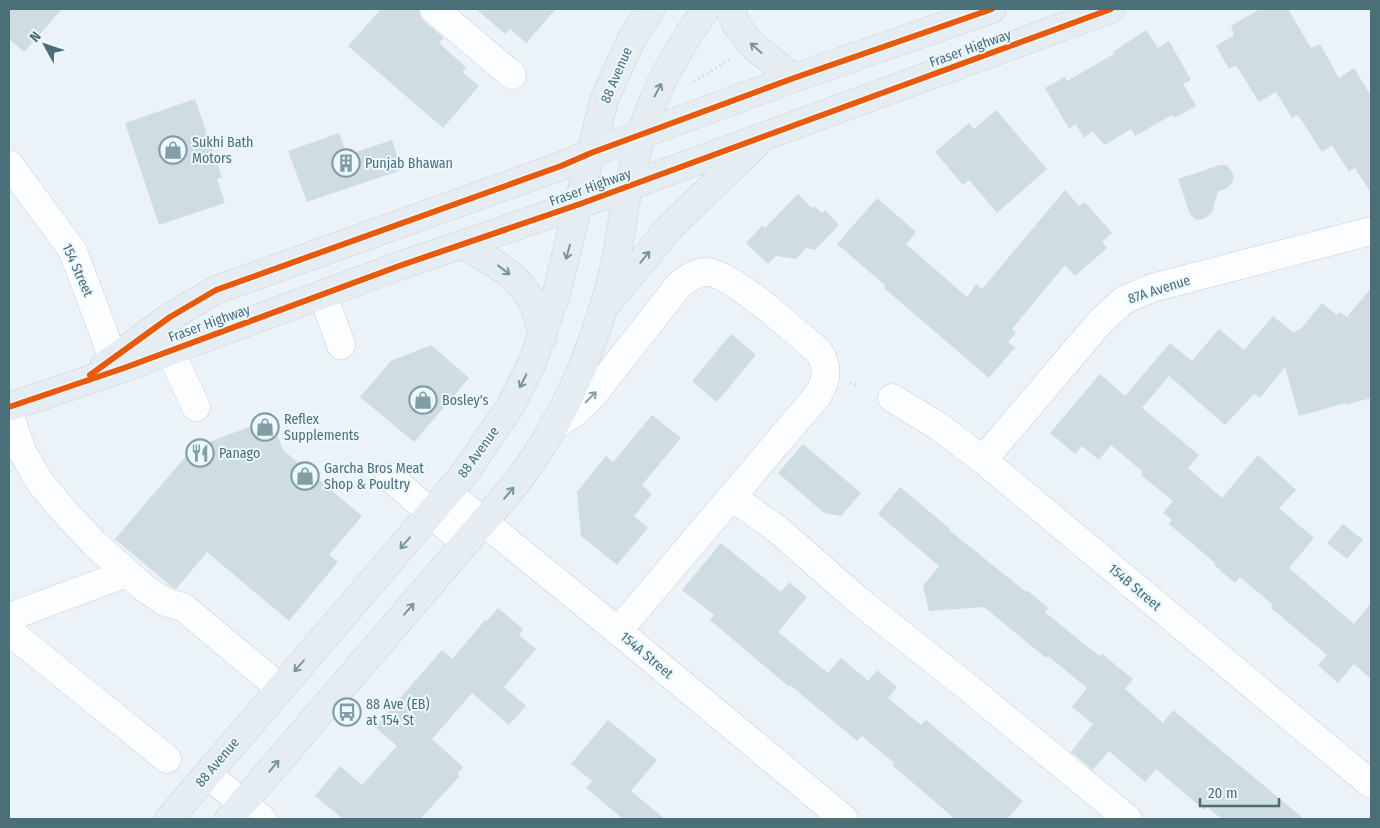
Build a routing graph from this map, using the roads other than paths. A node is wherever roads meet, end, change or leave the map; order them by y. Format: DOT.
graph roads {
  1 [pos="434,9"];
  2 [pos="651,9"];
  3 [pos="706,9"];
  4 [pos="730,9"];
  5 [pos="992,9"];
  6 [pos="1111,9"];
  7 [pos="512,75"];
  8 [pos="794,78"];
  9 [pos="641,136"];
  10 [pos="762,138"];
  11 [pos="591,153"];
  12 [pos="9,164"];
  13 [pos="629,186"];
  14 [pos="580,204"];
  15 [pos="1371,231"];
  16 [pos="463,245"];
  17 [pos="323,294"];
  18 [pos="603,309"];
  19 [pos="543,337"];
  20 [pos="341,345"];
  21 [pos="170,351"];
  22 [pos="620,359"];
  23 [pos="113,360"];
  24 [pos="584,360"];
  25 [pos="76,384"];
  26 [pos="892,398"];
  27 [pos="196,406"];
  28 [pos="9,407"];
  29 [pos="9,413"];
  30 [pos="553,426"];
  31 [pos="983,460"];
  32 [pos="390,477"];
  33 [pos="732,497"];
  34 [pos="439,502"];
  35 [pos="484,522"];
  36 [pos="466,543"];
  37 [pos="127,573"];
  38 [pos="9,617"];
  39 [pos="9,631"];
  40 [pos="618,631"];
  41 [pos="280,688"];
  42 [pos="167,758"];
  43 [pos="207,774"];
  44 [pos="1371,784"];
  45 [pos="245,814"];
  46 [pos="169,819"];
  47 [pos="844,819"];
  48 [pos="1128,819"];
  1 -- 7 [label="street"];
  2 -- 11 [label="main road, 88 Avenue"];
  9 -- 3 [label="main road, one-way"];
  8 -- 4 [label="main road, one-way"];
  5 -- 8 [label="main road, Fraser Highway"];
  6 -- 10 [label="main road, Fraser Highway"];
  8 -- 9 [label="main road, Fraser Highway"];
  9 -- 11 [label="main road, Fraser Highway"];
  9 -- 13 [label="main road"];
  10 -- 13 [label="main road, Fraser Highway"];
  18 -- 10 [label="main road, one-way"];
  11 -- 14 [label="main road, 88 Avenue"];
  11 -- 23 [label="main road, Fraser Highway"];
  12 -- 23 [label="street, 154 Street"];
  13 -- 14 [label="main road, Fraser Highway"];
  13 -- 18 [label="main road"];
  14 -- 16 [label="main road, Fraser Highway"];
  14 -- 19 [label="main road, 88 Avenue, one-way"];
  15 -- 31 [label="street, 87A Avenue"];
  16 -- 17 [label="main road, Fraser Highway"];
  16 -- 19 [label="main road, one-way"];
  17 -- 20 [label="street"];
  17 -- 21 [label="main road, Fraser Highway"];
  18 -- 24 [label="main road"];
  19 -- 34 [label="main road, 88 Avenue, one-way"];
  21 -- 25 [label="main road, Fraser Highway"];
  21 -- 27 [label="street"];
  22 -- 24 [label="street"];
  30 -- 22 [label="street, one-way"];
  22 -- 33 [label="street"];
  23 -- 25 [label="main road, Fraser Highway"];
  24 -- 30 [label="main road"];
  25 -- 28 [label="main road, Fraser Highway"];
  26 -- 31 [label="street, 154B Street"];
  29 -- 37 [label="street"];
  35 -- 30 [label="main road, one-way"];
  31 -- 44 [label="street, 154B Street"];
  32 -- 34 [label="street"];
  33 -- 40 [label="street"];
  33 -- 48 [label="street"];
  34 -- 35 [label="street, 154A Street"];
  34 -- 36 [label="street"];
  34 -- 41 [label="main road, 88 Avenue, one-way"];
  35 -- 36 [label="main road"];
  35 -- 40 [label="street, 154A Street"];
  45 -- 36 [label="main road, one-way"];
  37 -- 38 [label="street"];
  37 -- 41 [label="street"];
  39 -- 42 [label="street"];
  40 -- 47 [label="street, 154A Street"];
  41 -- 43 [label="main road, 88 Avenue"];
  43 -- 45 [label="street"];
  43 -- 46 [label="main road, 88 Avenue"];
}
